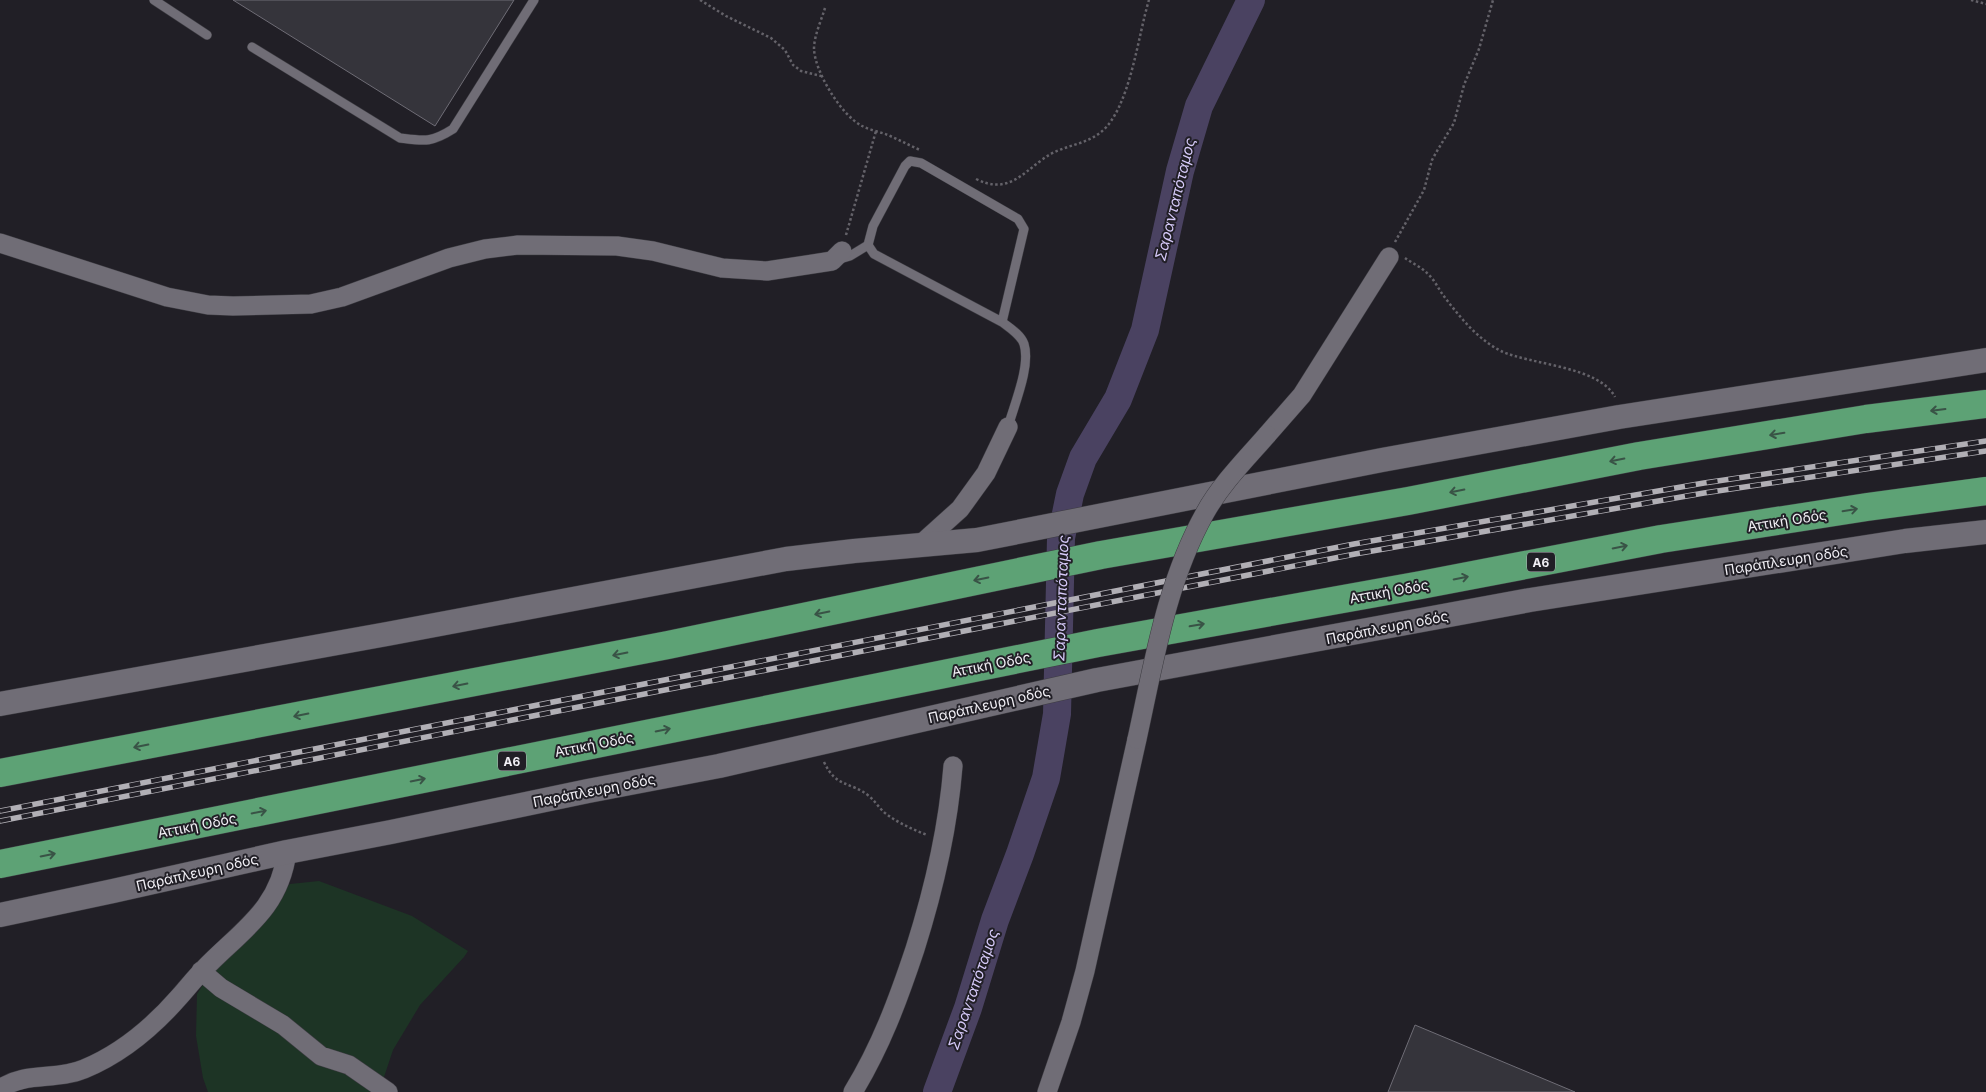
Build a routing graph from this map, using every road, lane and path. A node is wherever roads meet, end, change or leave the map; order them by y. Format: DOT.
graph roads {
  1 [pos="154,0"];
  2 [pos="534,0"];
  3 [pos="700,0"];
  4 [pos="1149,0"];
  5 [pos="1493,0"];
  6 [pos="1971,0"];
  7 [pos="1986,4"];
  8 [pos="825,8"];
  9 [pos="206,35"];
  10 [pos="252,47"];
  11 [pos="821,76"];
  12 [pos="876,131"];
  13 [pos="922,151"];
  14 [pos="971,176"];
  15 [pos="0,243"];
  16 [pos="868,245"];
  17 [pos="837,256"];
  18 [pos="1389,257"];
  19 [pos="1002,322"];
  20 [pos="1986,360"];
  21 [pos="1986,404"];
  22 [pos="1619,417"];
  23 [pos="1008,427"];
  24 [pos="1986,491"];
  25 [pos="1986,532"];
  26 [pos="920,545"];
  27 [pos="0,704"];
  28 [pos="815,745"];
  29 [pos="953,766"];
  30 [pos="0,773"];
  31 [pos="942,841"];
  32 [pos="286,852"];
  33 [pos="0,864"];
  34 [pos="0,915"];
  35 [pos="201,971"];
  36 [pos="0,1089"];
  37 [pos="388,1092"];
  38 [pos="853,1092"];
  39 [pos="1047,1092"];
  1 -- 9 [label="lane"];
  2 -- 10 [label="lane"];
  3 -- 11 [label="path"];
  4 -- 14 [label="path"];
  5 -- 18 [label="path"];
  6 -- 7 [label="path"];
  8 -- 11 [label="path"];
  11 -- 12 [label="path"];
  12 -- 13 [label="path"];
  12 -- 17 [label="path"];
  15 -- 17 [label="street"];
  16 -- 17 [label="lane"];
  16 -- 19 [label="lane"];
  16 -- 19 [label="lane"];
  18 -- 22 [label="path"];
  18 -- 39 [label="street, bridge"];
  19 -- 23 [label="lane"];
  20 -- 22 [label="street"];
  21 -- 30 [label="highway, one-way"];
  22 -- 26 [label="street"];
  23 -- 26 [label="street"];
  33 -- 24 [label="highway, Αττική Οδός / Α6, one-way"];
  25 -- 28 [label="street, Παράπλευρη οδός"];
  26 -- 27 [label="street"];
  28 -- 31 [label="path"];
  28 -- 32 [label="street, Παράπλευρη οδός"];
  29 -- 31 [label="street"];
  31 -- 38 [label="street"];
  32 -- 34 [label="street, Παράπλευρη οδός"];
  32 -- 35 [label="street"];
  35 -- 36 [label="street"];
  35 -- 37 [label="street"];
}
